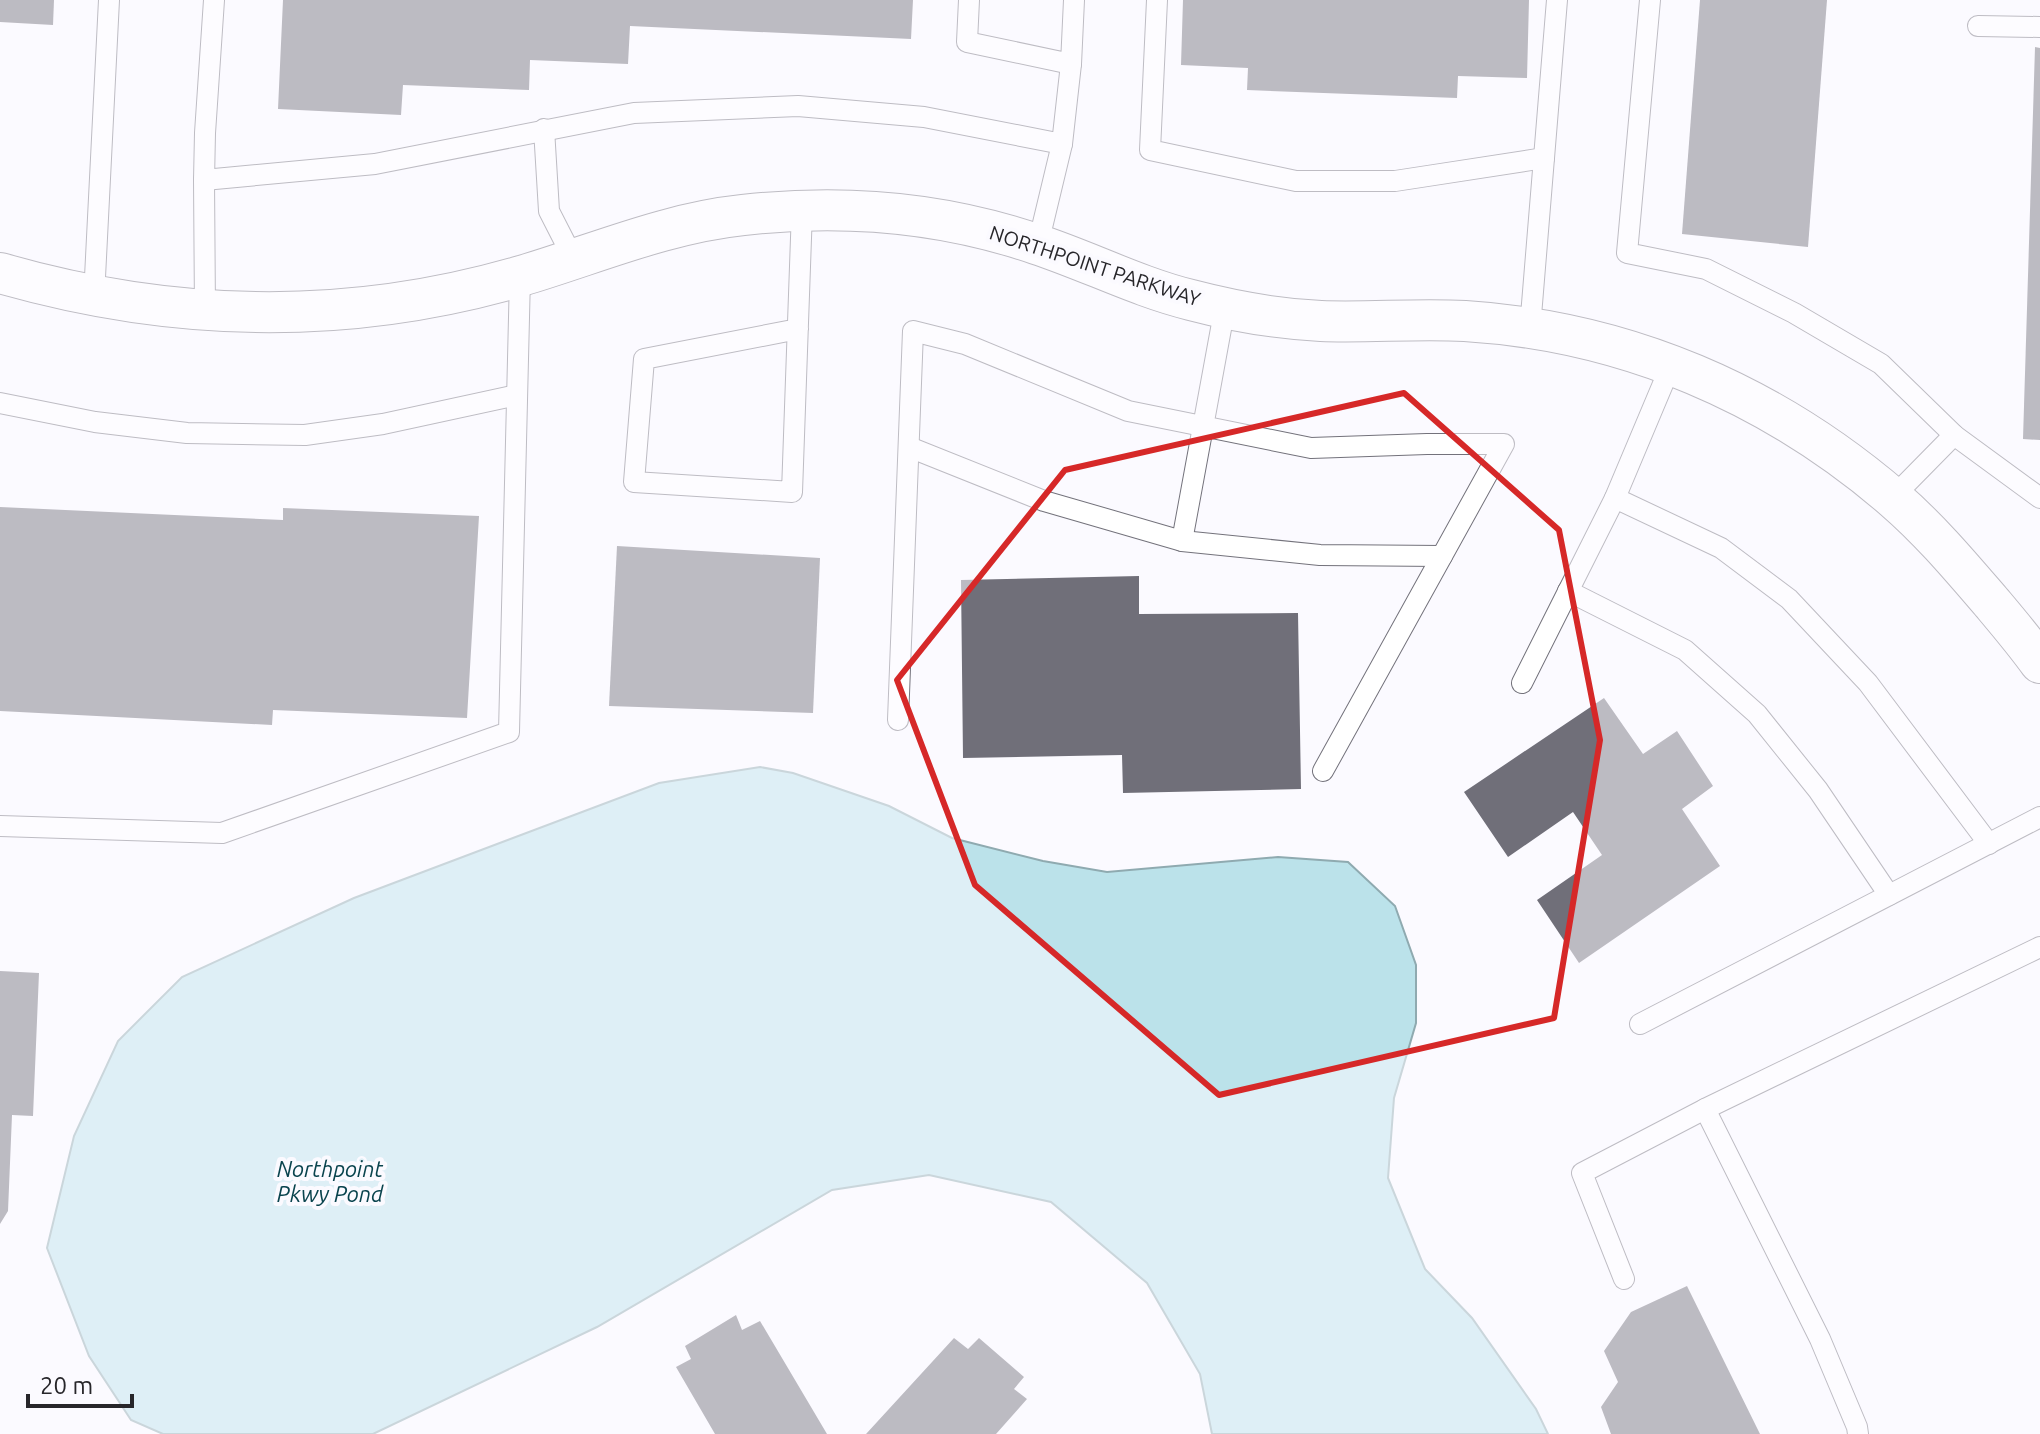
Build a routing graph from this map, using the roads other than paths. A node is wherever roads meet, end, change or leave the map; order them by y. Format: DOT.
graph roads {
  1 [pos="109,0"];
  2 [pos="214,0"];
  3 [pos="969,0"];
  4 [pos="1074,0"];
  5 [pos="1157,0"];
  6 [pos="1557,0"];
  7 [pos="1650,0"];
  8 [pos="1978,26"];
  9 [pos="2040,27"];
  10 [pos="1071,64"];
  11 [pos="544,129"];
  12 [pos="1062,144"];
  13 [pos="1544,158"];
  14 [pos="204,180"];
  15 [pos="802,210"];
  16 [pos="1038,244"];
  17 [pos="573,258"];
  18 [pos="520,276"];
  19 [pos="1,278"];
  20 [pos="94,297"];
  21 [pos="1225,307"];
  22 [pos="205,312"];
  23 [pos="1530,328"];
  24 [pos="798,329"];
  25 [pos="1671,365"];
  26 [pos="517,395"];
  27 [pos="0,403"];
  28 [pos="1203,426"];
  29 [pos="1954,435"];
  30 [pos="909,447"];
  31 [pos="1615,498"];
  32 [pos="1892,498"];
  33 [pos="2040,498"];
  34 [pos="1182,541"];
  35 [pos="1442,556"];
  36 [pos="1568,591"];
  37 [pos="2040,663"];
  38 [pos="1522,683"];
  39 [pos="898,720"];
  40 [pos="1323,771"];
  41 [pos="2040,817"];
  42 [pos="0,826"];
  43 [pos="1989,844"];
  44 [pos="1889,895"];
  45 [pos="2040,947"];
  46 [pos="1640,1024"];
  47 [pos="1705,1109"];
  48 [pos="1624,1279"];
  49 [pos="1858,1434"];
  1 -- 20 [label="lane"];
  2 -- 14 [label="lane"];
  3 -- 10 [label="lane"];
  4 -- 10 [label="lane"];
  5 -- 13 [label="lane"];
  6 -- 13 [label="lane"];
  7 -- 29 [label="lane"];
  8 -- 9 [label="lane"];
  10 -- 12 [label="lane"];
  11 -- 12 [label="lane"];
  11 -- 14 [label="lane"];
  11 -- 17 [label="lane"];
  12 -- 16 [label="lane"];
  13 -- 23 [label="lane"];
  14 -- 22 [label="lane"];
  15 -- 16 [label="street, NORTHPOINT PARKWAY"];
  15 -- 17 [label="street, NORTHPOINT PARKWAY"];
  15 -- 24 [label="lane"];
  16 -- 21 [label="street, NORTHPOINT PARKWAY"];
  17 -- 18 [label="street, NORTHPOINT PARKWAY"];
  18 -- 22 [label="street, NORTHPOINT PARKWAY"];
  18 -- 26 [label="lane"];
  19 -- 20 [label="street, NORTHPOINT PARKWAY"];
  20 -- 22 [label="street, NORTHPOINT PARKWAY"];
  21 -- 23 [label="street, NORTHPOINT PARKWAY"];
  21 -- 28 [label="lane"];
  23 -- 25 [label="street, NORTHPOINT PARKWAY"];
  24 -- 24 [label="lane"];
  25 -- 31 [label="lane"];
  25 -- 32 [label="street, NORTHPOINT PARKWAY"];
  26 -- 27 [label="lane"];
  26 -- 42 [label="lane"];
  28 -- 30 [label="lane"];
  28 -- 34 [label="lane"];
  28 -- 35 [label="lane"];
  29 -- 32 [label="lane"];
  29 -- 33 [label="lane"];
  30 -- 34 [label="lane"];
  30 -- 39 [label="lane"];
  31 -- 36 [label="lane"];
  31 -- 43 [label="lane"];
  32 -- 37 [label="street, NORTHPOINT PARKWAY"];
  34 -- 35 [label="lane"];
  35 -- 40 [label="lane"];
  36 -- 38 [label="lane"];
  36 -- 44 [label="lane"];
  41 -- 43 [label="lane"];
  43 -- 44 [label="lane"];
  44 -- 46 [label="lane"];
  45 -- 47 [label="lane"];
  47 -- 48 [label="lane"];
  47 -- 49 [label="lane"];
}
